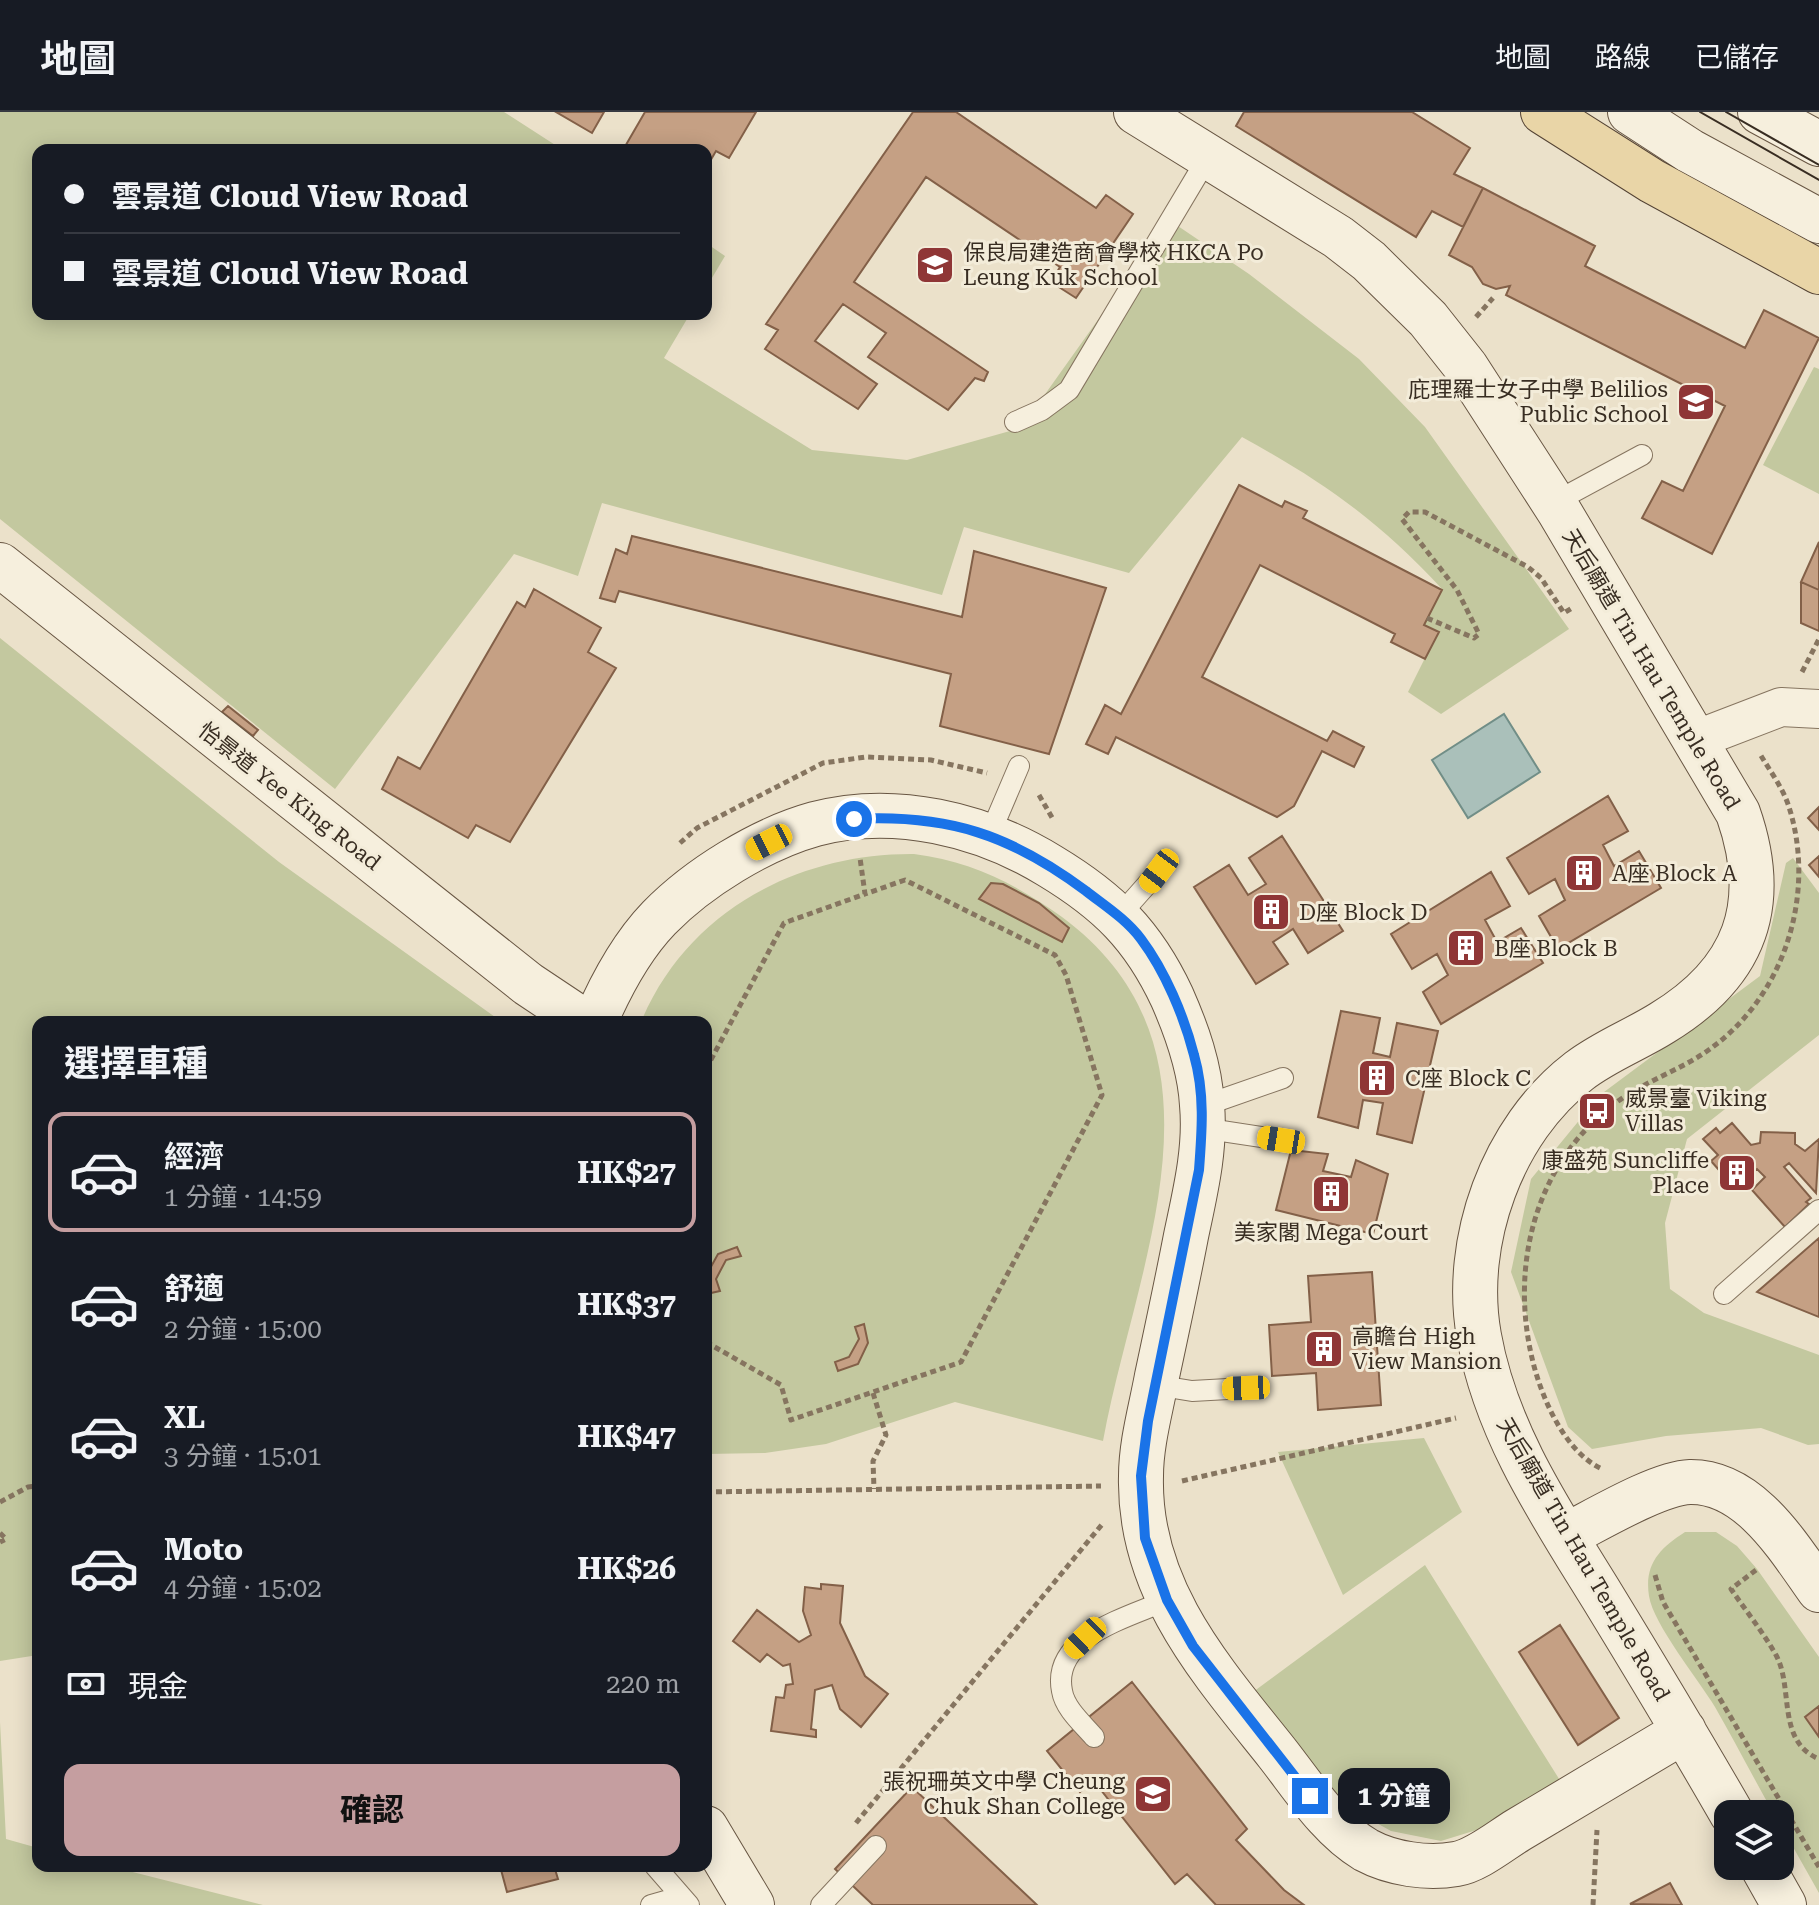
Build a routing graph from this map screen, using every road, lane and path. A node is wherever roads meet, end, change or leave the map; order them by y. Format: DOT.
graph roads {
  1 [pos="1136,112"];
  2 [pos="1543,112"];
  3 [pos="1630,112"];
  4 [pos="1760,112"];
  5 [pos="1819,144"];
  6 [pos="1208,157"];
  7 [pos="1819,221"];
  8 [pos="1819,272"];
  9 [pos="1493,298"];
  10 [pos="1476,317"];
  11 [pos="1015,422"];
  12 [pos="1642,455"];
  13 [pos="1553,503"];
  14 [pos="0,565"];
  15 [pos="1570,609"];
  16 [pos="1427,618"];
  17 [pos="1819,639"];
  18 [pos="1804,668"];
  19 [pos="1819,709"];
  20 [pos="1695,740"];
  21 [pos="1757,745"];
  22 [pos="1018,773"];
  23 [pos="1056,824"];
  24 [pos="990,834"];
  25 [pos="678,845"];
  26 [pos="858,848"];
  27 [pos="1159,871"];
  28 [pos="865,894"];
  29 [pos="1119,916"];
  30 [pos="576,1016"];
  31 [pos="598,1016"];
  32 [pos="712,1058"];
  33 [pos="1283,1078"];
  34 [pos="1202,1117"];
  35 [pos="1281,1140"];
  36 [pos="1819,1210"];
  37 [pos="1724,1294"];
  38 [pos="712,1345"];
  39 [pos="1155,1385"];
  40 [pos="1246,1388"];
  41 [pos="873,1393"];
  42 [pos="1456,1418"];
  43 [pos="1600,1468"];
  44 [pos="1173,1483"];
  45 [pos="1115,1486"];
  46 [pos="32,1487"];
  47 [pos="874,1489"];
  48 [pos="712,1492"];
  49 [pos="0,1502"];
  50 [pos="1106,1519"];
  51 [pos="0,1533"];
  52 [pos="1565,1536"];
  53 [pos="0,1542"];
  54 [pos="1765,1563"];
  55 [pos="1655,1575"];
  56 [pos="1819,1590"];
  57 [pos="1167,1600"];
  58 [pos="1684,1731"];
  59 [pos="1094,1737"];
  60 [pos="1819,1759"];
  61 [pos="1724,1800"];
  62 [pos="1597,1826"];
  63 [pos="852,1828"];
  64 [pos="712,1838"];
  65 [pos="876,1846"];
  66 [pos="1819,1867"];
  67 [pos="660,1872"];
  68 [pos="1770,1880"];
  69 [pos="651,1905"];
  70 [pos="688,1905"];
  71 [pos="752,1905"];
  72 [pos="821,1905"];
  73 [pos="1593,1905"];
  74 [pos="1784,1905"];
  1 -- 6 [label="street, 天后廟道 Tin Hau Temple Road"];
  2 -- 8 [label="main road"];
  3 -- 7 [label="street"];
  4 -- 5 [label="street"];
  6 -- 11 [label="lane"];
  6 -- 13 [label="street, 天后廟道 Tin Hau Temple Road"];
  9 -- 10 [label="path"];
  12 -- 13 [label="lane"];
  13 -- 20 [label="street, 天后廟道 Tin Hau Temple Road"];
  14 -- 30 [label="street, 怡景道 Yee King Road"];
  15 -- 16 [label="path"];
  17 -- 18 [label="path"];
  19 -- 20 [label="street"];
  20 -- 52 [label="street, 天后廟道 Tin Hau Temple Road"];
  21 -- 43 [label="path"];
  22 -- 23 [label="path"];
  22 -- 24 [label="lane"];
  22 -- 25 [label="path"];
  24 -- 29 [label="street"];
  24 -- 31 [label="street"];
  26 -- 28 [label="path"];
  27 -- 29 [label="lane"];
  28 -- 32 [label="path"];
  28 -- 41 [label="path"];
  29 -- 34 [label="street"];
  33 -- 34 [label="lane"];
  34 -- 35 [label="lane"];
  34 -- 39 [label="street"];
  36 -- 37 [label="lane"];
  38 -- 41 [label="path"];
  39 -- 40 [label="lane"];
  39 -- 57 [label="street"];
  41 -- 47 [label="path"];
  42 -- 44 [label="path"];
  45 -- 47 [label="path"];
  46 -- 49 [label="path"];
  47 -- 48 [label="path"];
  50 -- 63 [label="path"];
  51 -- 53 [label="path"];
  52 -- 56 [label="street"];
  52 -- 58 [label="street, 天后廟道 Tin Hau Temple Road"];
  54 -- 60 [label="path"];
  55 -- 66 [label="path"];
  57 -- 58 [label="street"];
  57 -- 59 [label="lane"];
  58 -- 61 [label="street, 天后廟道 Tin Hau Temple Road"];
  62 -- 73 [label="path"];
  64 -- 71 [label="street"];
  65 -- 72 [label="lane"];
  67 -- 70 [label="lane"];
  68 -- 74 [label="street"];
  69 -- 70 [label="lane"];
}
